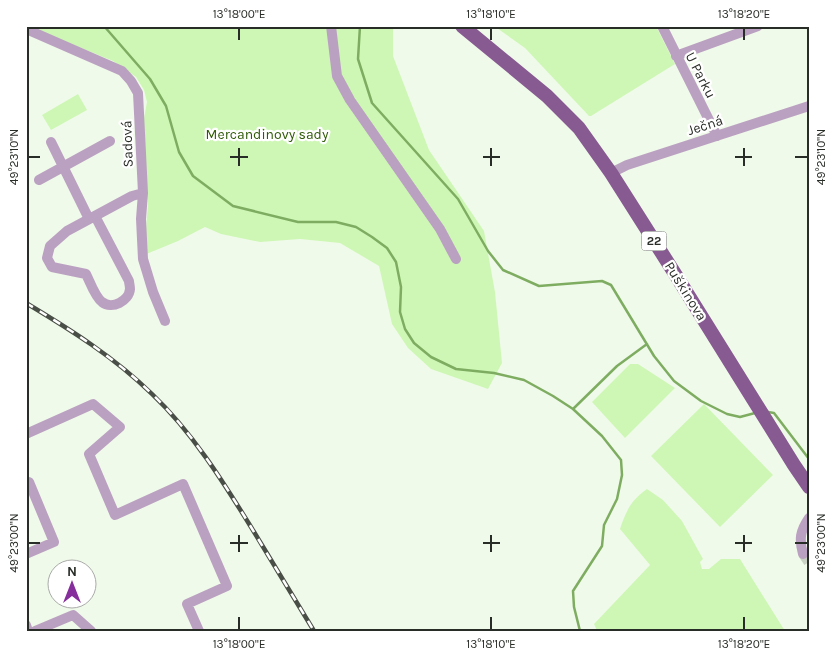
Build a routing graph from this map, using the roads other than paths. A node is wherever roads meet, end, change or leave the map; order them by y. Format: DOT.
graph roads {
  1 [pos="331,26"];
  2 [pos="462,26"];
  3 [pos="662,26"];
  4 [pos="758,26"];
  5 [pos="26,29"];
  6 [pos="676,56"];
  7 [pos="809,106"];
  8 [pos="717,136"];
  9 [pos="110,141"];
  10 [pos="51,142"];
  11 [pos="63,167"];
  12 [pos="611,173"];
  13 [pos="39,180"];
  14 [pos="143,193"];
  15 [pos="92,218"];
  16 [pos="456,258"];
  17 [pos="165,321"];
  18 [pos="26,434"];
  19 [pos="29,482"];
  20 [pos="809,487"];
  21 [pos="809,518"];
  22 [pos="26,554"];
  23 [pos="803,554"];
  24 [pos="26,625"];
  25 [pos="48,628"];
  26 [pos="28,631"];
  27 [pos="35,631"];
  28 [pos="91,631"];
  29 [pos="198,631"];
  1 -- 16 [label="street"];
  2 -- 12 [label="main road, Puškinova / 22"];
  3 -- 6 [label="street, U Parku"];
  4 -- 6 [label="street"];
  5 -- 14 [label="street, Sadová"];
  6 -- 8 [label="street, U Parku"];
  7 -- 8 [label="street, Ječná"];
  8 -- 12 [label="street, Ječná"];
  9 -- 11 [label="street"];
  10 -- 11 [label="street"];
  11 -- 13 [label="street"];
  11 -- 15 [label="street"];
  12 -- 20 [label="main road, Puškinova / 22"];
  14 -- 15 [label="street"];
  14 -- 17 [label="street, Sadová"];
  15 -- 15 [label="street"];
  18 -- 29 [label="street"];
  19 -- 22 [label="street"];
  21 -- 23 [label="street"];
  24 -- 26 [label="street"];
  25 -- 27 [label="street"];
  25 -- 28 [label="street"];
}
